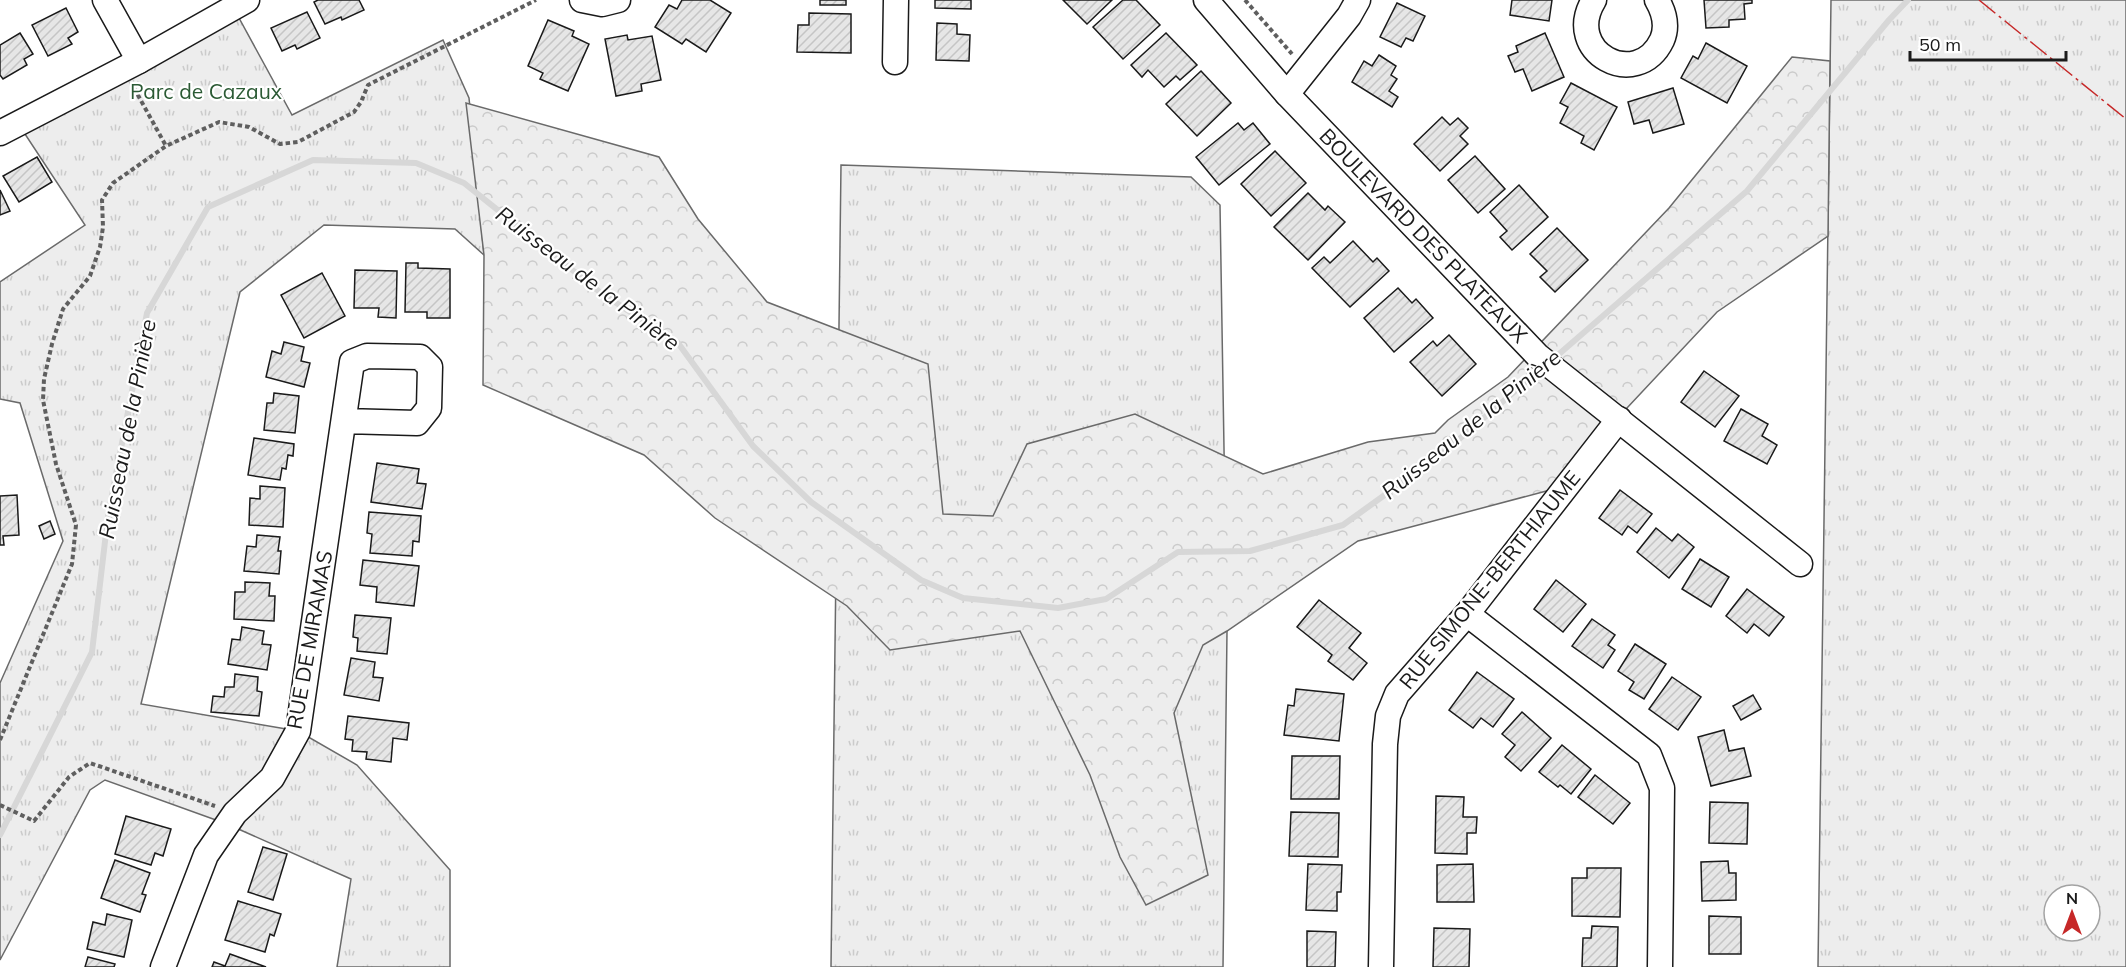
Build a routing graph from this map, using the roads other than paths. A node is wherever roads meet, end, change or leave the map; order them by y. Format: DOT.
graph roads {
  1 [pos="105,0"];
  2 [pos="247,0"];
  3 [pos="582,0"];
  4 [pos="618,0"];
  5 [pos="896,0"];
  6 [pos="1206,0"];
  7 [pos="1358,0"];
  8 [pos="1594,0"];
  9 [pos="1657,0"];
  10 [pos="895,62"];
  11 [pos="131,65"];
  12 [pos="1287,94"];
  13 [pos="0,133"];
  14 [pos="1619,419"];
  15 [pos="344,421"];
  16 [pos="1800,564"];
  17 [pos="1467,614"];
  18 [pos="163,967"];
  19 [pos="1381,967"];
  20 [pos="1660,967"];
  1 -- 11 [label="street"];
  2 -- 11 [label="street"];
  3 -- 4 [label="street"];
  5 -- 10 [label="street"];
  6 -- 12 [label="street, BOULEVARD DES PLATEAUX"];
  7 -- 12 [label="street"];
  8 -- 9 [label="street"];
  11 -- 13 [label="street"];
  12 -- 14 [label="street, BOULEVARD DES PLATEAUX"];
  14 -- 16 [label="street, BOULEVARD DES PLATEAUX"];
  14 -- 17 [label="street, RUE SIMONE-BERTHIAUME"];
  15 -- 18 [label="street, RUE DE MIRAMAS"];
  17 -- 19 [label="street, RUE SIMONE-BERTHIAUME"];
  17 -- 20 [label="street"];
}
